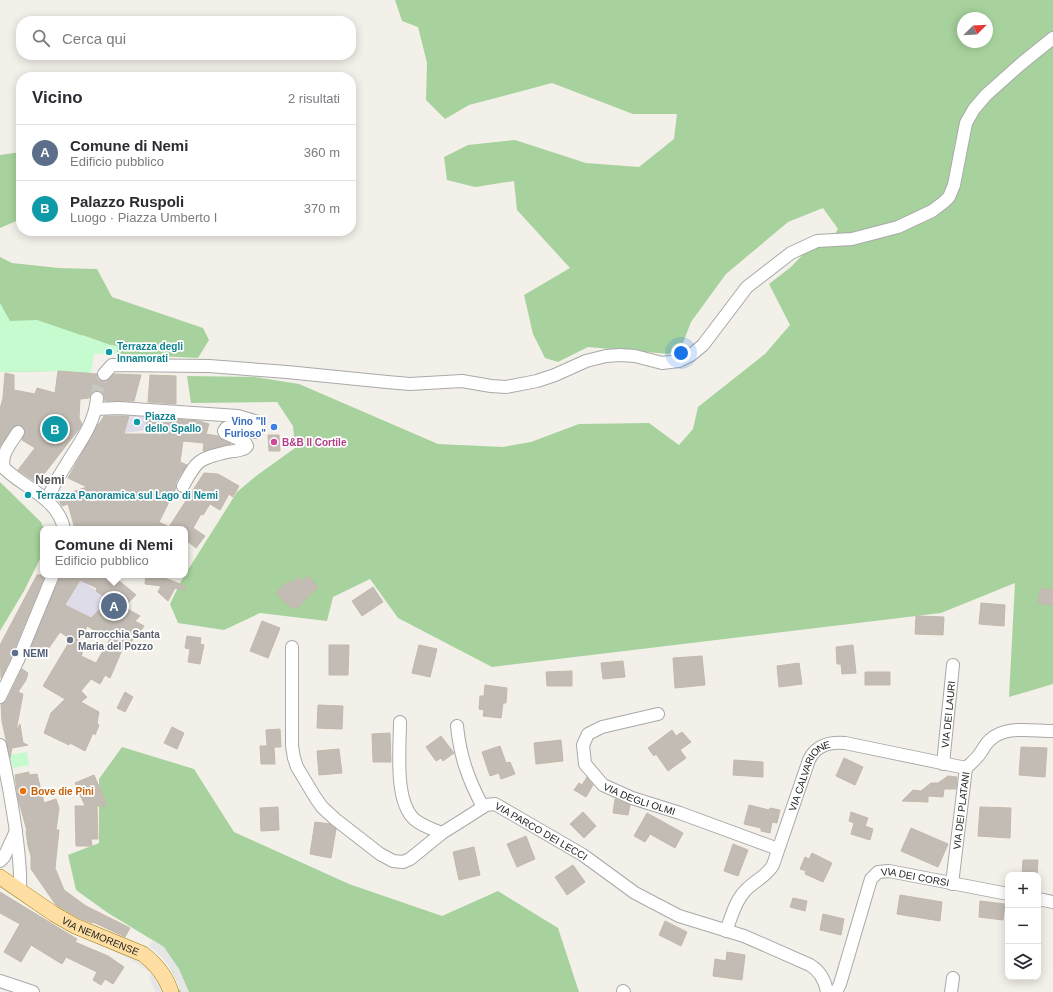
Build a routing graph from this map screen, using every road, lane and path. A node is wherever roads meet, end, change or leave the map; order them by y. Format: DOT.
graph roads {
  1 [pos="1053,38"];
  2 [pos="105,372"];
  3 [pos="18,432"];
  4 [pos="183,486"];
  5 [pos="47,500"];
  6 [pos="63,526"];
  7 [pos="53,578"];
  8 [pos="292,647"];
  9 [pos="953,665"];
  10 [pos="0,697"];
  11 [pos="658,714"];
  12 [pos="400,722"];
  13 [pos="457,726"];
  14 [pos="1053,731"];
  15 [pos="0,745"];
  16 [pos="943,764"];
  17 [pos="966,768"];
  18 [pos="3,770"];
  19 [pos="483,807"];
  20 [pos="16,832"];
  21 [pos="442,833"];
  22 [pos="778,849"];
  23 [pos="2,859"];
  24 [pos="20,866"];
  25 [pos="0,877"];
  26 [pos="952,884"];
  27 [pos="20,890"];
  28 [pos="1005,893"];
  29 [pos="1041,900"];
  30 [pos="1053,902"];
  31 [pos="726,931"];
  32 [pos="953,978"];
  33 [pos="0,981"];
  34 [pos="33,992"];
  35 [pos="171,992"];
  36 [pos="827,992"];
  37 [pos="836,992"];
  38 [pos="951,992"];
  1 -- 2 [label="street"];
  3 -- 5 [label="street"];
  4 -- 5 [label="street"];
  5 -- 6 [label="street"];
  7 -- 10 [label="street"];
  8 -- 21 [label="street, VIA PARCO DEI LECCI"];
  9 -- 16 [label="street, VIA DEI LAURI"];
  11 -- 22 [label="street, VIA DEGLI OLMI"];
  12 -- 21 [label="street"];
  13 -- 19 [label="street"];
  14 -- 17 [label="street, VIA DEI PLATANI"];
  15 -- 18 [label="street"];
  16 -- 17 [label="street, VIA CALVARIONE"];
  16 -- 22 [label="street, VIA CALVARIONE"];
  17 -- 26 [label="street, VIA DEI PLATANI"];
  18 -- 20 [label="street"];
  19 -- 21 [label="street, VIA PARCO DEI LECCI"];
  19 -- 31 [label="street, VIA PARCO DEI LECCI"];
  20 -- 23 [label="street"];
  20 -- 24 [label="street"];
  22 -- 31 [label="street, VIA CALVARIONE"];
  23 -- 24 [label="street"];
  24 -- 27 [label="street"];
  25 -- 27 [label="main road, VIA NEMORENSE"];
  26 -- 28 [label="street, VIA DEI CORSI"];
  26 -- 37 [label="street, VIA DEI CORSI"];
  27 -- 35 [label="main road, VIA NEMORENSE"];
  29 -- 30 [label="street"];
  31 -- 36 [label="street, VIA PARCO DEI LECCI"];
  32 -- 38 [label="street"];
  33 -- 34 [label="street"];
}
